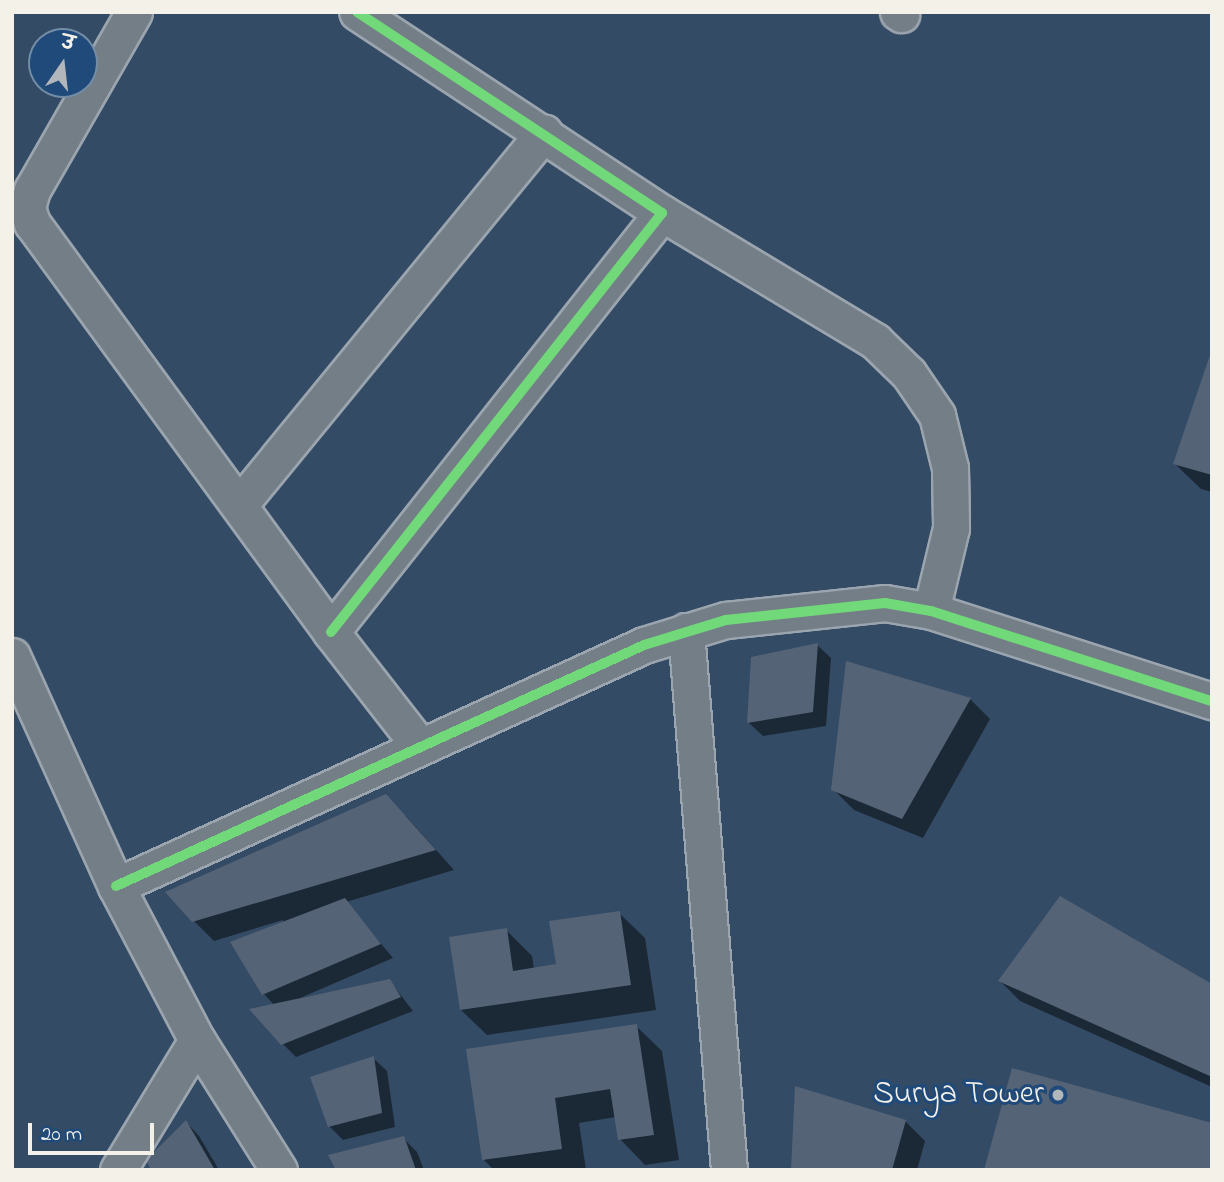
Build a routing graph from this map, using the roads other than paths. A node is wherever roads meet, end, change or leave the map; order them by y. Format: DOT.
graph roads {
  1 [pos="134,12"];
  2 [pos="357,12"];
  3 [pos="544,134"];
  4 [pos="662,213"];
  5 [pos="240,504"];
  6 [pos="931,611"];
  7 [pos="686,631"];
  8 [pos="331,632"];
  9 [pos="12,656"];
  10 [pos="1212,701"];
  11 [pos="419,745"];
  12 [pos="116,886"];
  13 [pos="197,1040"];
  14 [pos="118,1170"];
  15 [pos="279,1170"];
  16 [pos="729,1170"];
  1 -- 5 [label="street"];
  2 -- 3 [label="street"];
  3 -- 4 [label="street"];
  3 -- 5 [label="street"];
  4 -- 6 [label="street"];
  4 -- 8 [label="street"];
  5 -- 8 [label="street"];
  6 -- 7 [label="street"];
  6 -- 10 [label="street"];
  7 -- 11 [label="street"];
  7 -- 16 [label="street"];
  8 -- 11 [label="street"];
  9 -- 12 [label="street"];
  11 -- 12 [label="street"];
  12 -- 13 [label="street"];
  13 -- 14 [label="street"];
  13 -- 15 [label="street"];
}
